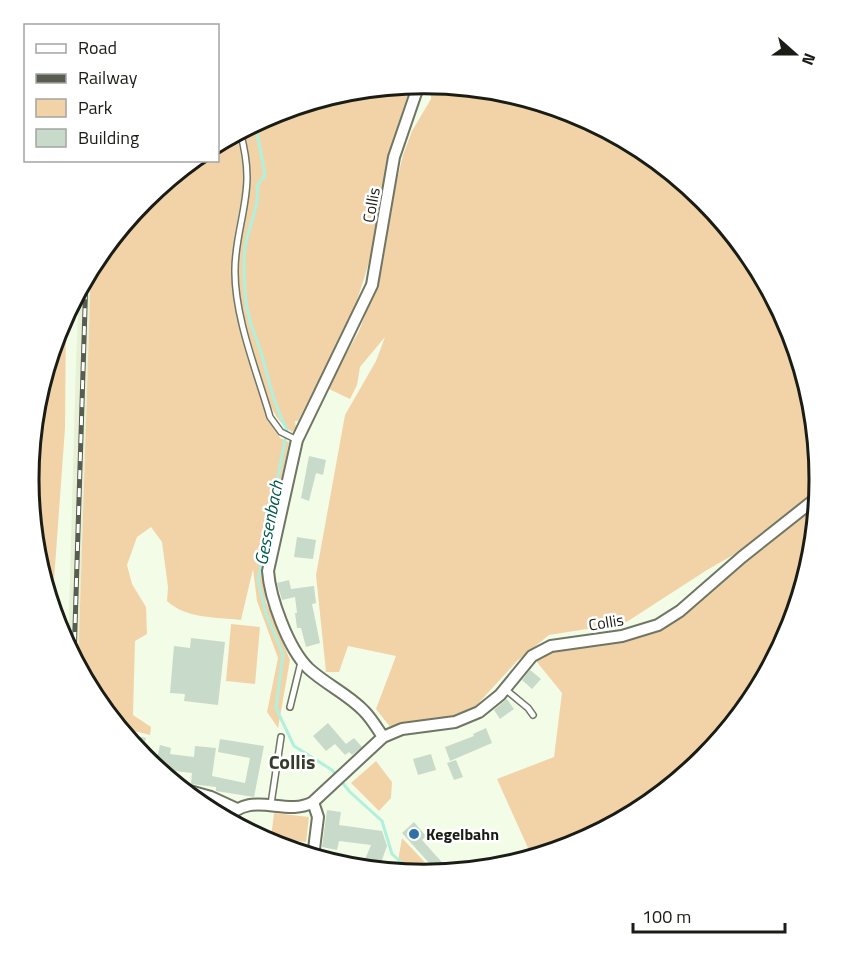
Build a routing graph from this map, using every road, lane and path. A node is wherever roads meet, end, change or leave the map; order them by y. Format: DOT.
graph roads {
  1 [pos="415,94"];
  2 [pos="242,140"];
  3 [pos="294,439"];
  4 [pos="809,504"];
  5 [pos="301,660"];
  6 [pos="505,689"];
  7 [pos="290,707"];
  8 [pos="533,716"];
  9 [pos="281,737"];
  10 [pos="383,737"];
  11 [pos="203,794"];
  12 [pos="313,802"];
  13 [pos="271,804"];
  14 [pos="237,809"];
  15 [pos="232,813"];
  16 [pos="314,849"];
  1 -- 3 [label="street, Collis"];
  2 -- 3 [label="lane"];
  3 -- 5 [label="street"];
  4 -- 6 [label="street, Collis"];
  5 -- 7 [label="lane"];
  5 -- 10 [label="street"];
  6 -- 8 [label="lane"];
  6 -- 10 [label="street, Collis"];
  9 -- 13 [label="lane"];
  10 -- 12 [label="street, Collis"];
  11 -- 14 [label="street"];
  12 -- 13 [label="street"];
  12 -- 16 [label="street"];
  13 -- 14 [label="street"];
  14 -- 15 [label="street"];
}
